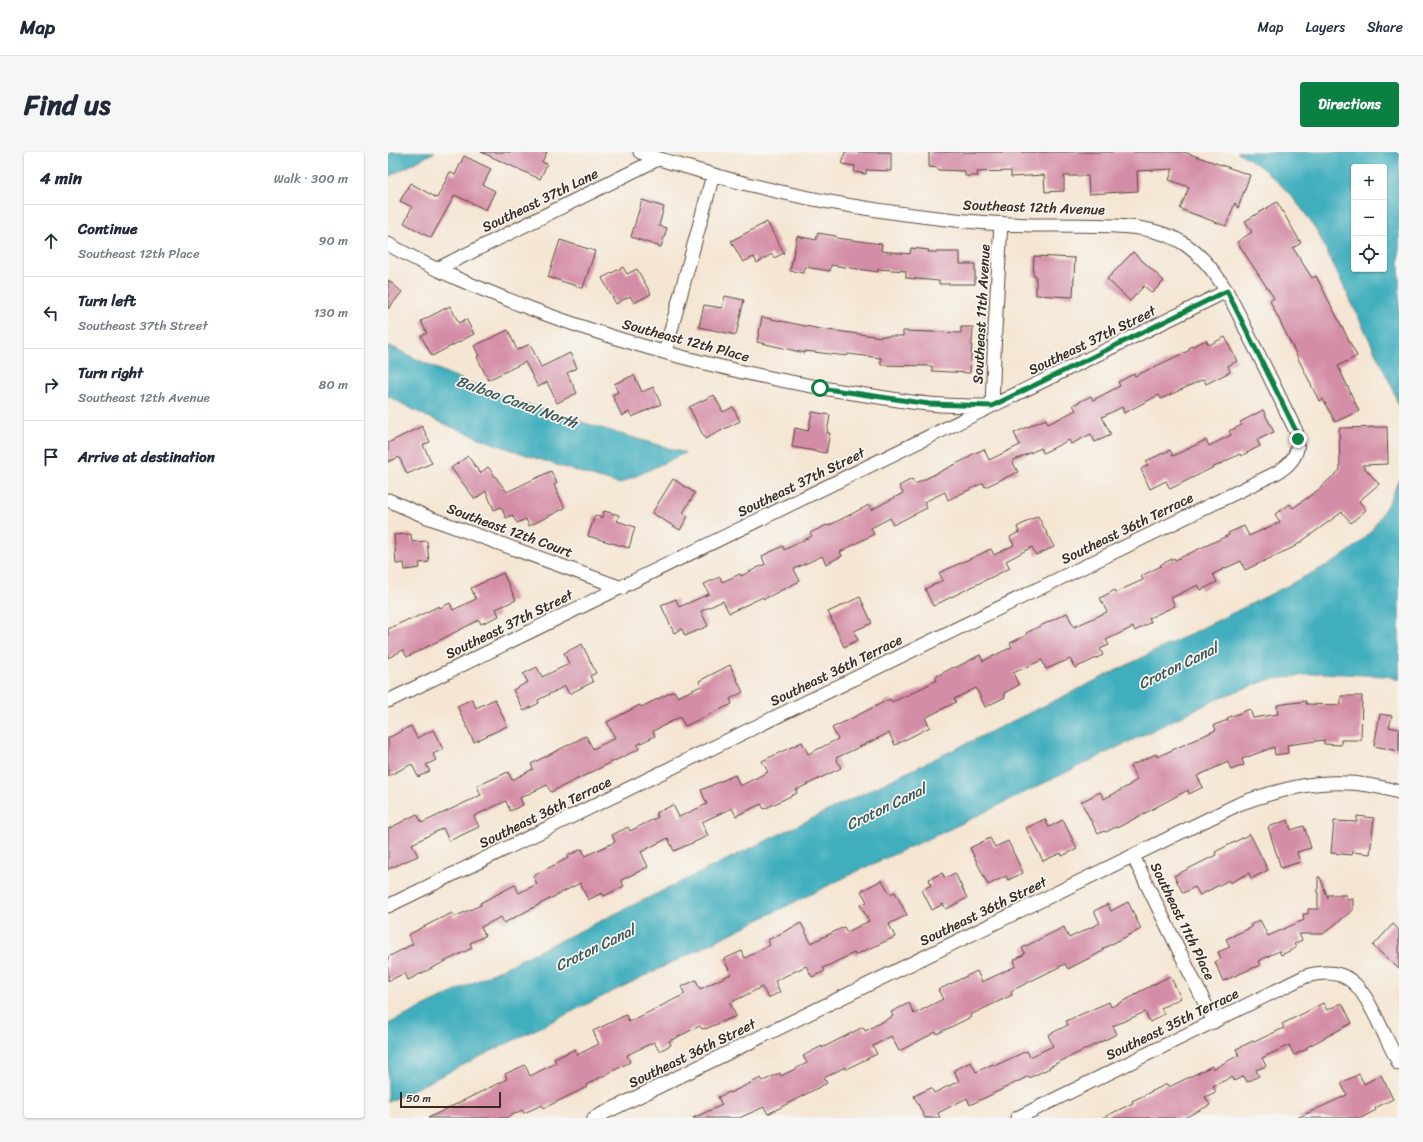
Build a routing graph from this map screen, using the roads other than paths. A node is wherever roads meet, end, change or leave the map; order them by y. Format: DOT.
graph roads {
  1 [pos="640,152"];
  2 [pos="658,159"];
  3 [pos="713,175"];
  4 [pos="1001,223"];
  5 [pos="388,244"];
  6 [pos="437,269"];
  7 [pos="1227,291"];
  8 [pos="664,352"];
  9 [pos="992,406"];
  10 [pos="1294,458"];
  11 [pos="388,500"];
  12 [pos="622,588"];
  13 [pos="388,701"];
  14 [pos="1399,792"];
  15 [pos="1133,856"];
  16 [pos="388,906"];
  17 [pos="1214,1022"];
  18 [pos="1399,1064"];
  19 [pos="594,1118"];
  20 [pos="1017,1118"];
  1 -- 2 [label="street, Southeast 12th Avenue"];
  2 -- 3 [label="street, Southeast 12th Avenue"];
  2 -- 6 [label="street, Southeast 37th Lane"];
  3 -- 4 [label="street, Southeast 12th Avenue"];
  3 -- 8 [label="street"];
  4 -- 7 [label="street, Southeast 12th Avenue"];
  4 -- 9 [label="street, Southeast 11th Avenue"];
  5 -- 6 [label="street, Southeast 12th Place"];
  6 -- 8 [label="street, Southeast 12th Place"];
  7 -- 9 [label="street, Southeast 37th Street"];
  7 -- 10 [label="street, Southeast 12th Avenue"];
  8 -- 9 [label="street, Southeast 12th Place"];
  9 -- 12 [label="street, Southeast 37th Street"];
  10 -- 16 [label="street, Southeast 36th Terrace"];
  11 -- 12 [label="street, Southeast 12th Court"];
  12 -- 13 [label="street, Southeast 37th Street"];
  14 -- 15 [label="street, Southeast 36th Street"];
  15 -- 17 [label="street, Southeast 11th Place"];
  15 -- 19 [label="street, Southeast 36th Street"];
  17 -- 18 [label="street, Southeast 35th Terrace"];
  17 -- 20 [label="street, Southeast 35th Terrace"];
}
